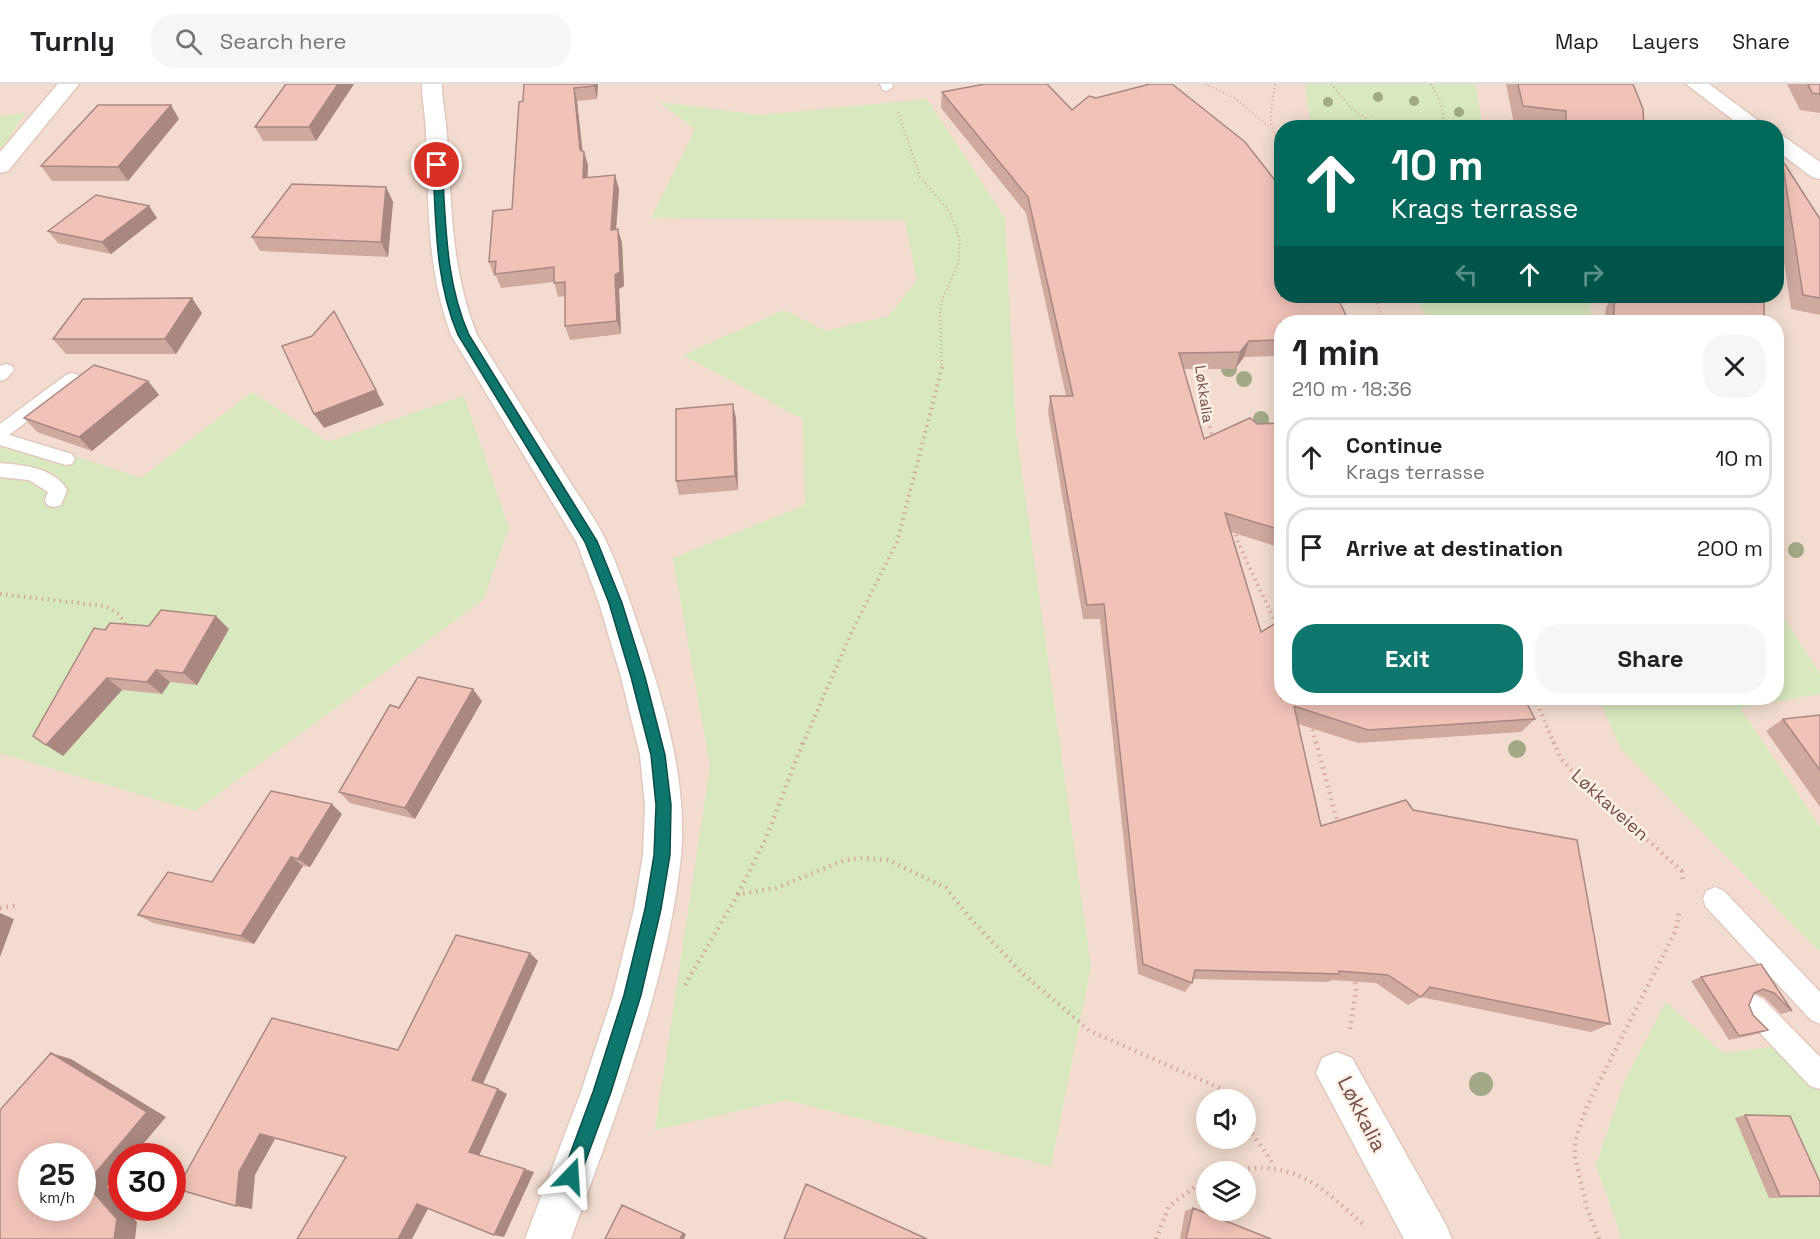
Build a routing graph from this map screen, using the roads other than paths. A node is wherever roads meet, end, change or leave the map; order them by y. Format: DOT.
graph roads {
  1 [pos="69,84"];
  2 [pos="432,84"];
  3 [pos="1696,84"];
  4 [pos="1747,120"];
  5 [pos="1784,146"];
  6 [pos="0,166"];
  7 [pos="1820,172"];
  8 [pos="72,379"];
  9 [pos="0,433"];
  10 [pos="0,439"];
  11 [pos="66,459"];
  12 [pos="0,470"];
  13 [pos="54,500"];
  14 [pos="1715,899"];
  15 [pos="1754,1008"];
  16 [pos="1820,1011"];
  17 [pos="1337,1073"];
  18 [pos="1820,1077"];
  19 [pos="548,1239"];
  20 [pos="1430,1239"];
  1 -- 6 [label="street"];
  2 -- 19 [label="street"];
  3 -- 4 [label="street"];
  5 -- 7 [label="street"];
  8 -- 9 [label="lane"];
  10 -- 11 [label="lane"];
  12 -- 13 [label="lane"];
  14 -- 16 [label="lane"];
  15 -- 18 [label="lane"];
  17 -- 20 [label="street, Løkkalia"];
}
